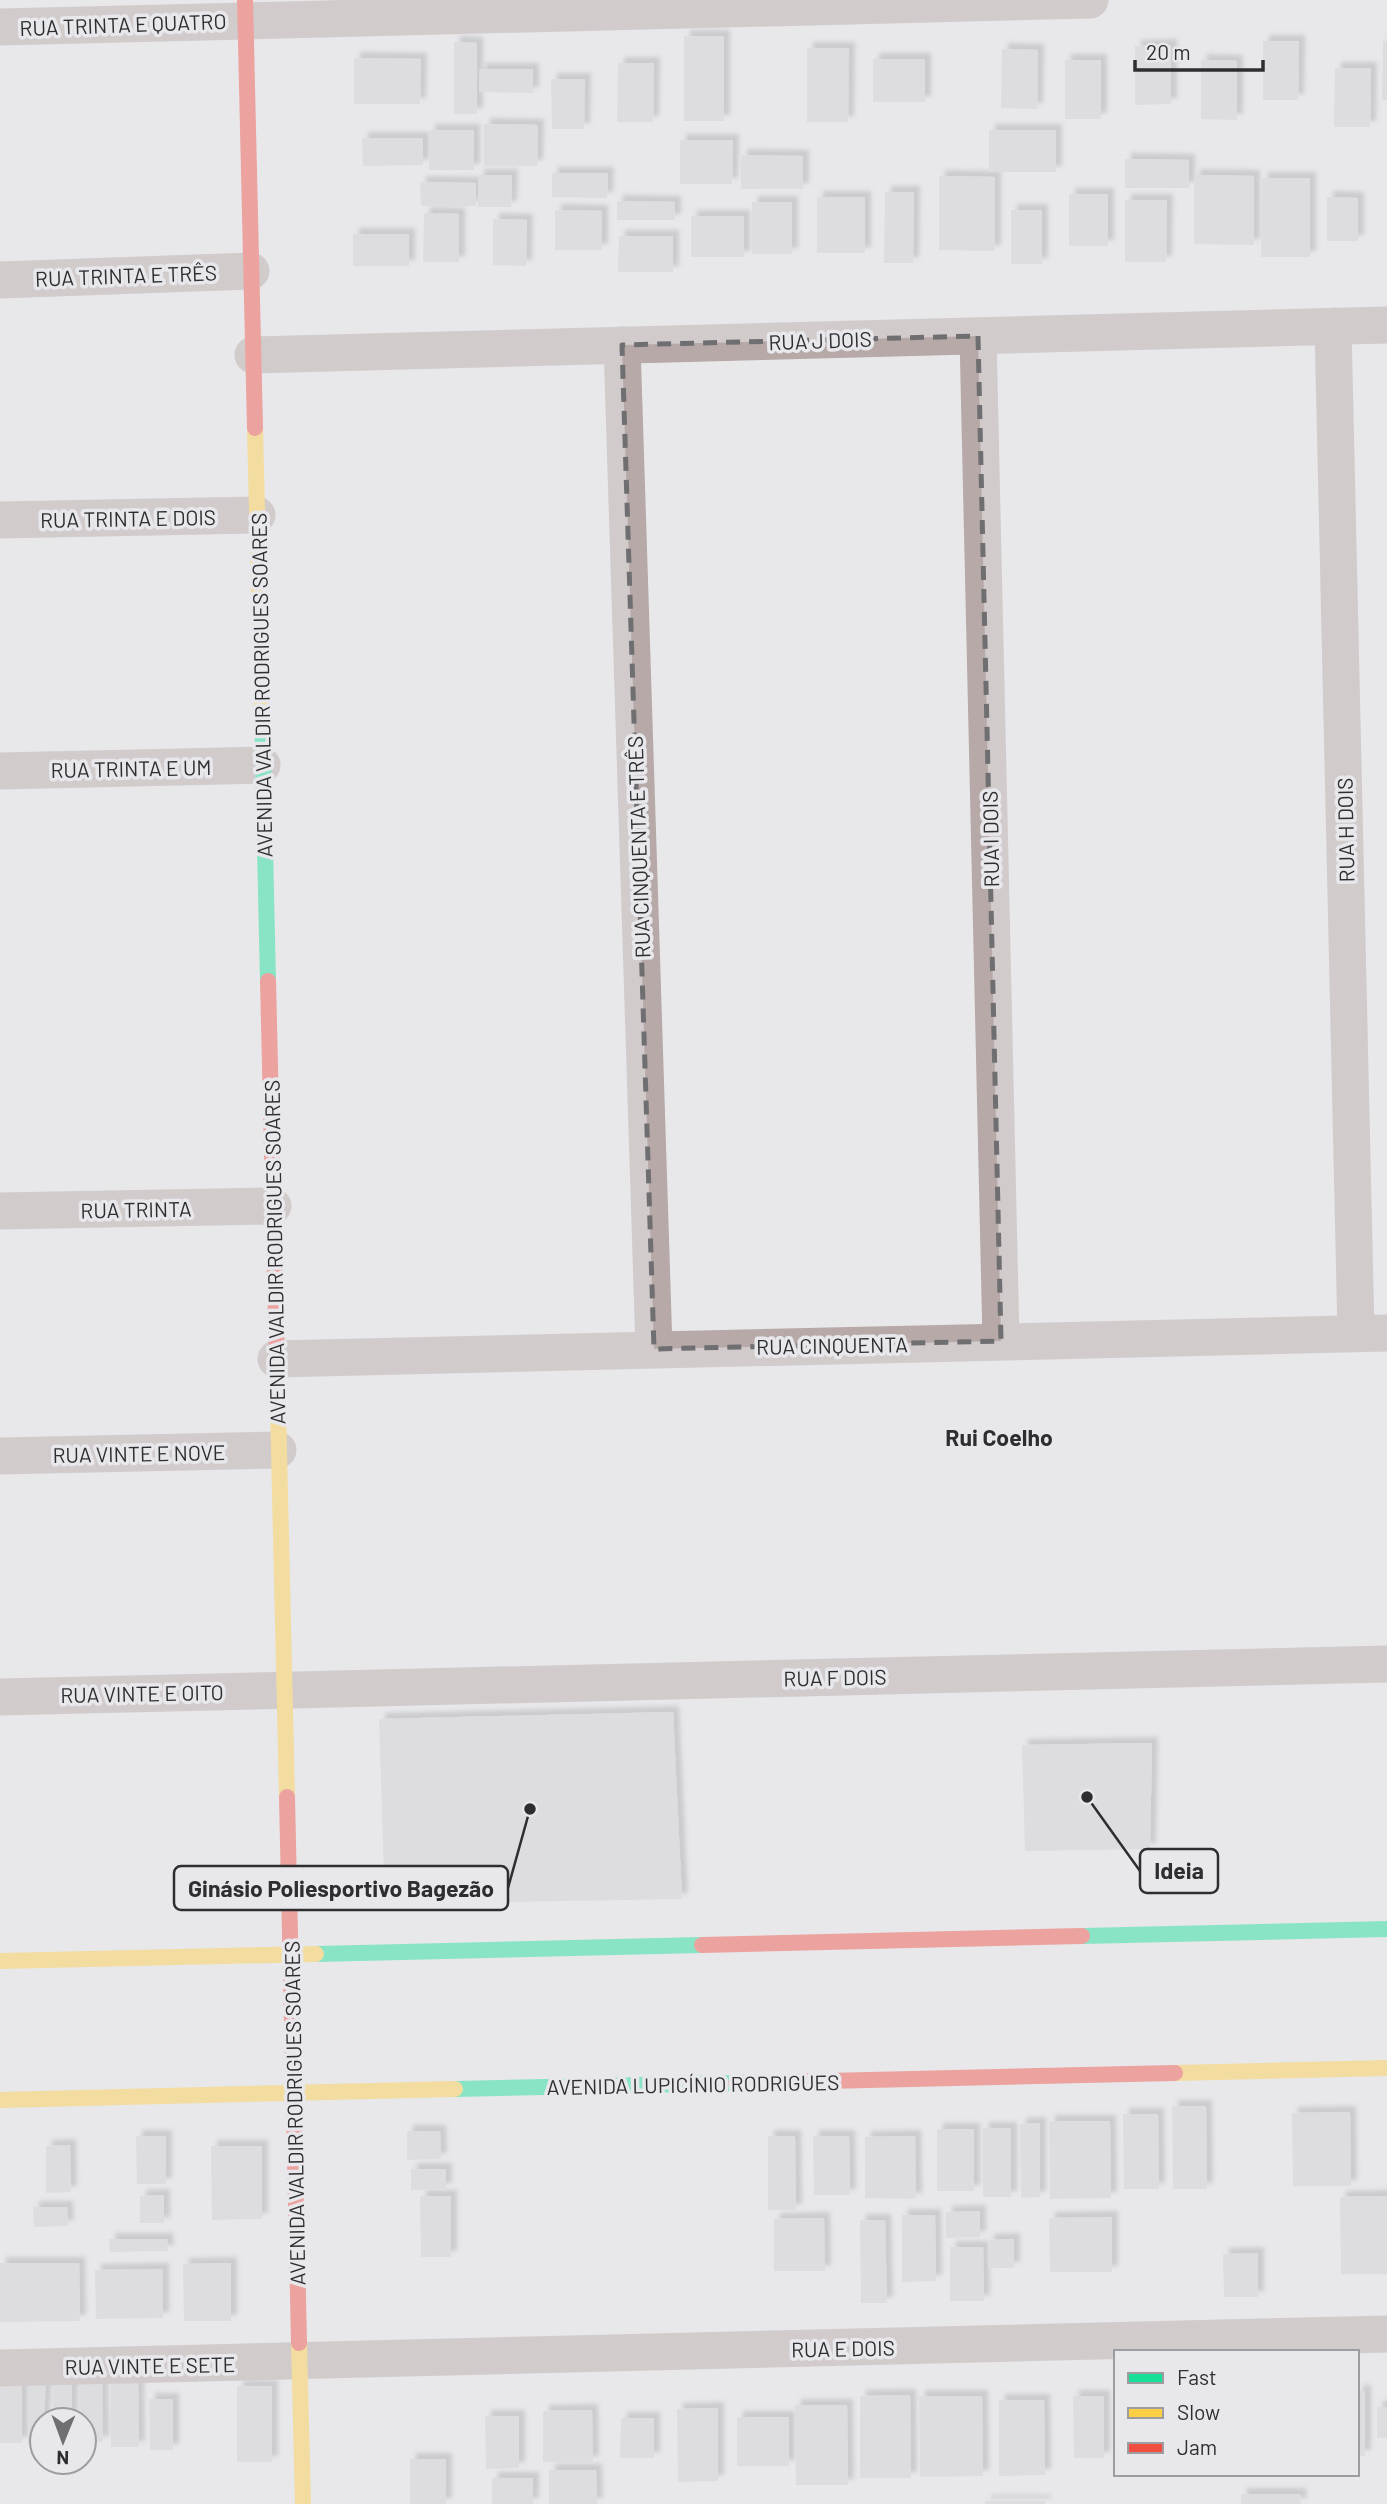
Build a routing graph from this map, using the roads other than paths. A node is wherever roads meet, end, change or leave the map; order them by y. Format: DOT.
graph roads {
  1 [pos="1090,0"];
  2 [pos="246,10"];
  3 [pos="0,27"];
  4 [pos="251,271"];
  5 [pos="0,280"];
  6 [pos="1387,325"];
  7 [pos="1333,326"];
  8 [pos="978,336"];
  9 [pos="622,345"];
  10 [pos="254,355"];
  11 [pos="257,515"];
  12 [pos="0,520"];
  13 [pos="262,765"];
  14 [pos="0,771"];
  15 [pos="273,1206"];
  16 [pos="0,1211"];
  17 [pos="1371,1333"];
  18 [pos="1001,1341"];
  19 [pos="654,1349"];
  20 [pos="276,1359"];
  21 [pos="278,1450"];
  22 [pos="0,1456"];
  23 [pos="1387,1664"];
  24 [pos="284,1690"];
  25 [pos="0,1697"];
  26 [pos="1387,1930"];
  27 [pos="290,1955"];
  28 [pos="0,1961"];
  29 [pos="1387,2068"];
  30 [pos="293,2093"];
  31 [pos="0,2101"];
  32 [pos="1387,2334"];
  33 [pos="299,2362"];
  34 [pos="0,2368"];
  35 [pos="303,2504"];
  1 -- 2 [label="street, RUA TRINTA E QUATRO"];
  2 -- 3 [label="street, RUA TRINTA E QUATRO"];
  2 -- 4 [label="street, AVENIDA VALDIR RODRIGUES SOARES"];
  4 -- 5 [label="street, RUA TRINTA E TRÊS"];
  4 -- 10 [label="street, AVENIDA VALDIR RODRIGUES SOARES"];
  6 -- 7 [label="street, RUA J DOIS"];
  7 -- 8 [label="street, RUA J DOIS"];
  7 -- 17 [label="street, RUA H DOIS"];
  8 -- 9 [label="street, RUA J DOIS"];
  8 -- 18 [label="street, RUA I DOIS"];
  9 -- 10 [label="street, RUA J DOIS"];
  9 -- 19 [label="street, RUA CINQUENTA E TRÊS"];
  10 -- 11 [label="street, AVENIDA VALDIR RODRIGUES SOARES"];
  11 -- 12 [label="street, RUA TRINTA E DOIS"];
  11 -- 13 [label="street, AVENIDA VALDIR RODRIGUES SOARES"];
  13 -- 14 [label="street, RUA TRINTA E UM"];
  13 -- 15 [label="street, AVENIDA VALDIR RODRIGUES SOARES"];
  15 -- 16 [label="street, RUA TRINTA"];
  15 -- 20 [label="street, AVENIDA VALDIR RODRIGUES SOARES"];
  17 -- 18 [label="street, RUA CINQUENTA"];
  18 -- 19 [label="street, RUA CINQUENTA"];
  19 -- 20 [label="street, RUA CINQUENTA"];
  20 -- 21 [label="street, AVENIDA VALDIR RODRIGUES SOARES"];
  21 -- 22 [label="street, RUA VINTE E NOVE"];
  21 -- 24 [label="street, AVENIDA VALDIR RODRIGUES SOARES"];
  23 -- 24 [label="street, RUA F DOIS"];
  24 -- 25 [label="street, RUA VINTE E OITO"];
  24 -- 27 [label="street, AVENIDA VALDIR RODRIGUES SOARES"];
  26 -- 27 [label="street"];
  27 -- 28 [label="street"];
  27 -- 30 [label="street, AVENIDA VALDIR RODRIGUES SOARES"];
  29 -- 30 [label="street, AVENIDA LUPICÍNIO RODRIGUES"];
  30 -- 31 [label="street, AVENIDA LUPICÍNIO RODRIGUES"];
  30 -- 33 [label="street, AVENIDA VALDIR RODRIGUES SOARES"];
  32 -- 33 [label="street, RUA E DOIS"];
  33 -- 34 [label="street, RUA VINTE E SETE"];
  33 -- 35 [label="street, AVENIDA VALDIR RODRIGUES SOARES"];
}
